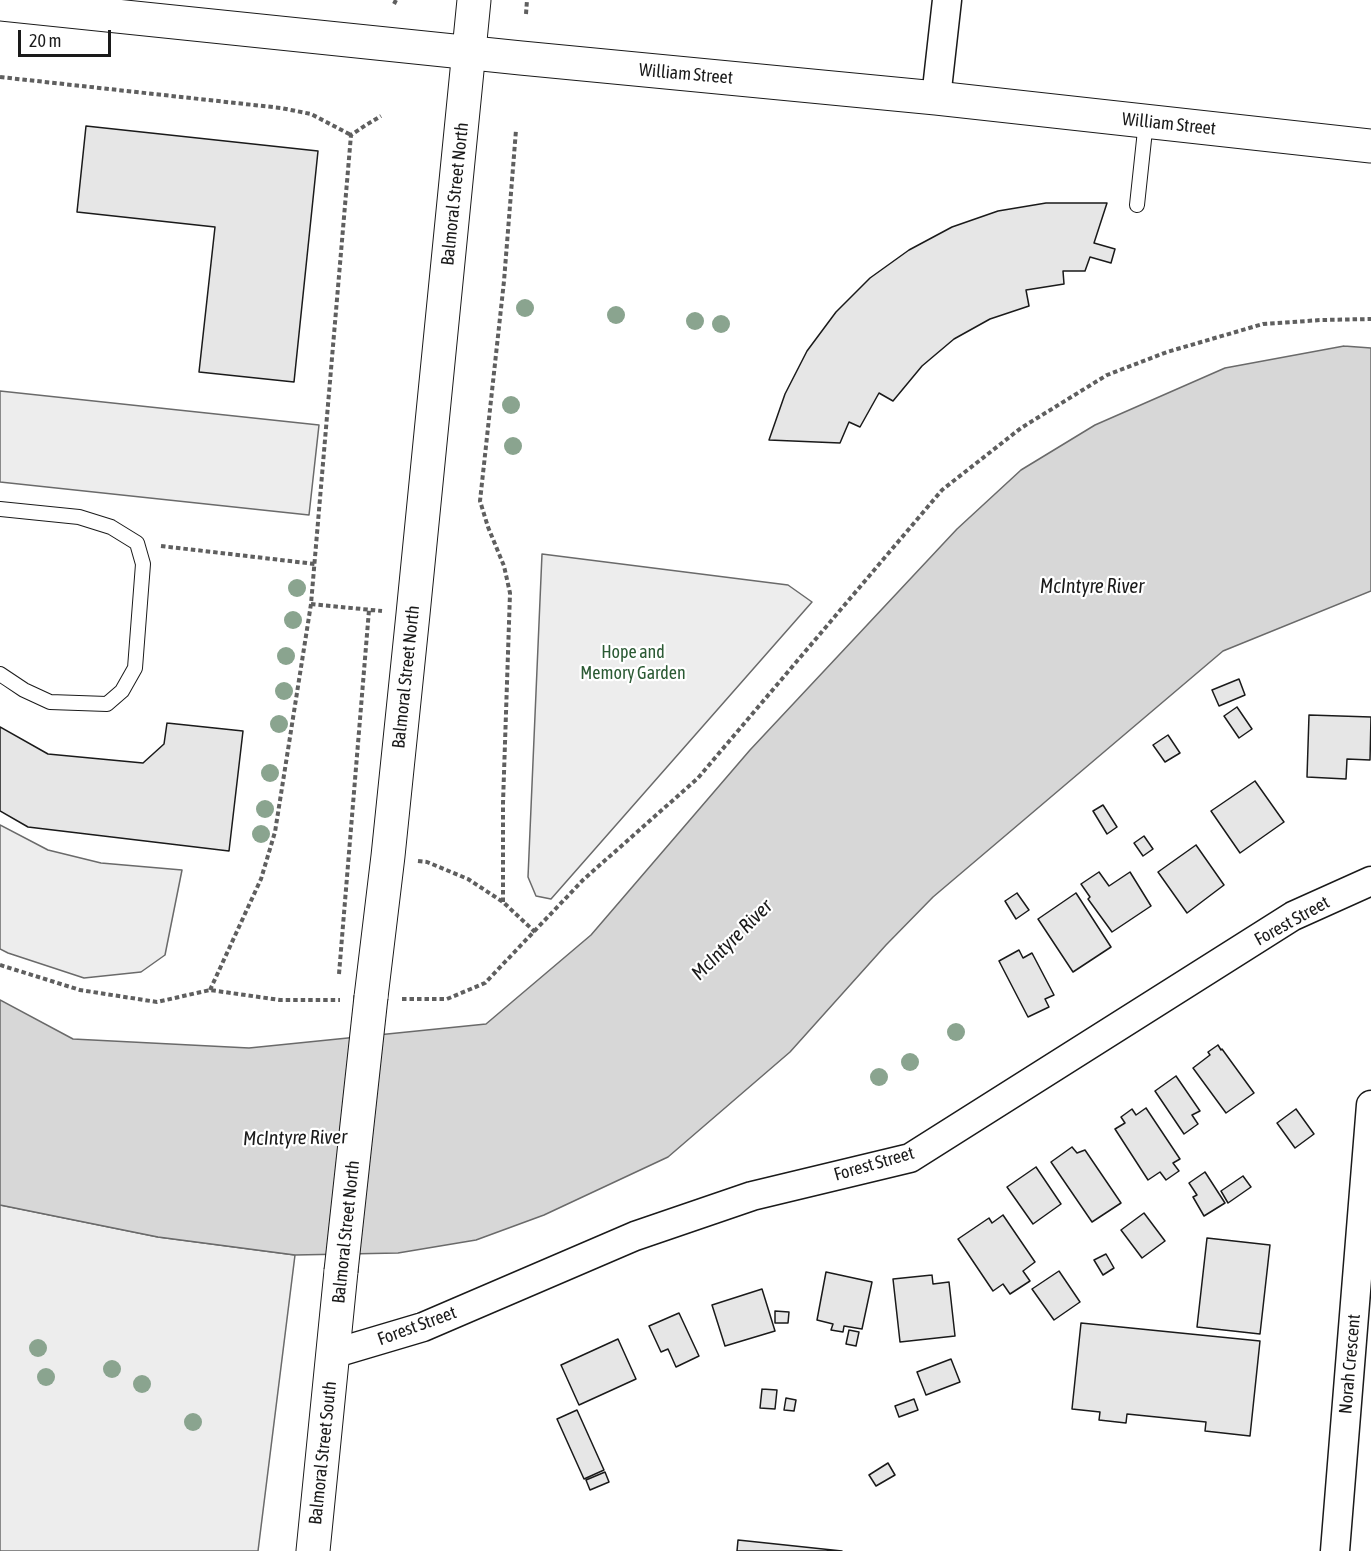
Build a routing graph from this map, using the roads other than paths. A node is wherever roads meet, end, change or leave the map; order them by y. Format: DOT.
graph roads {
  1 [pos="474,0"];
  2 [pos="947,0"];
  3 [pos="0,4"];
  4 [pos="469,53"];
  5 [pos="936,98"];
  6 [pos="1146,121"];
  7 [pos="1371,146"];
  8 [pos="1137,205"];
  9 [pos="0,508"];
  10 [pos="0,674"];
  11 [pos="1371,880"];
  12 [pos="1371,1105"];
  13 [pos="332,1354"];
  14 [pos="313,1551"];
  15 [pos="1335,1551"];
  1 -- 4 [label="main road, Balmoral Street North"];
  2 -- 5 [label="street"];
  3 -- 4 [label="main road, William Street"];
  4 -- 5 [label="main road, William Street"];
  4 -- 13 [label="main road, Balmoral Street North, bridge"];
  5 -- 6 [label="main road, William Street"];
  6 -- 7 [label="main road, William Street"];
  6 -- 8 [label="lane"];
  9 -- 10 [label="lane"];
  11 -- 13 [label="street, Forest Street"];
  12 -- 15 [label="street, Norah Crescent"];
  13 -- 14 [label="main road, Balmoral Street South"];
}
